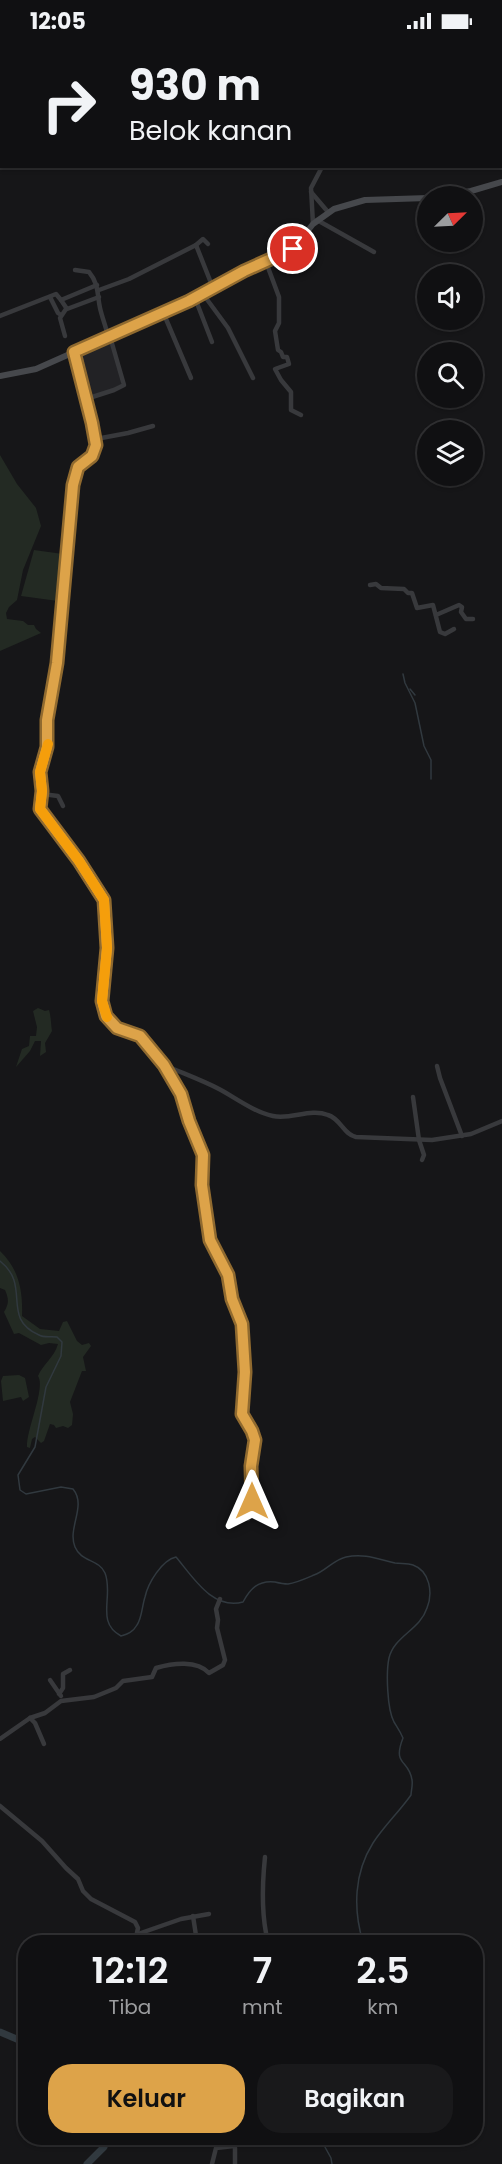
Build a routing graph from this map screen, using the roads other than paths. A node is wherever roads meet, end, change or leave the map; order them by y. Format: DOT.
graph roads {
  1 [pos="321,168"];
  2 [pos="502,182"];
  3 [pos="483,189"];
  4 [pos="311,192"];
  5 [pos="417,198"];
  6 [pos="328,212"];
  7 [pos="315,222"];
  8 [pos="208,244"];
  9 [pos="196,245"];
  10 [pos="374,252"];
  11 [pos="266,262"];
  12 [pos="75,270"];
  13 [pos="98,287"];
  14 [pos="213,288"];
  15 [pos="203,294"];
  16 [pos="50,297"];
  17 [pos="99,297"];
  18 [pos="195,298"];
  19 [pos="61,300"];
  20 [pos="66,309"];
  21 [pos="163,312"];
  22 [pos="62,315"];
  23 [pos="0,316"];
  24 [pos="65,336"];
  25 [pos="107,336"];
  26 [pos="212,342"];
  27 [pos="74,352"];
  28 [pos="0,376"];
  29 [pos="191,378"];
  30 [pos="253,378"];
  31 [pos="86,399"];
  32 [pos="300,415"];
  33 [pos="153,426"];
  34 [pos="96,439"];
  35 [pos="370,585"];
  36 [pos="436,615"];
  37 [pos="472,619"];
  38 [pos="454,629"];
  39 [pos="42,794"];
  40 [pos="63,806"];
  41 [pos="164,1065"];
  42 [pos="437,1066"];
  43 [pos="413,1097"];
  44 [pos="502,1121"];
  45 [pos="462,1136"];
  46 [pos="419,1140"];
  47 [pos="422,1160"];
  48 [pos="248,1519"];
  49 [pos="220,1599"];
  50 [pos="70,1670"];
  51 [pos="50,1680"];
  52 [pos="59,1694"];
  53 [pos="64,1701"];
  54 [pos="30,1719"];
  55 [pos="0,1739"];
  56 [pos="44,1744"];
  57 [pos="0,1806"];
  58 [pos="265,1857"];
  59 [pos="209,1914"];
  60 [pos="193,1916"];
  61 [pos="138,1934"];
  62 [pos="196,1935"];
  63 [pos="266,1935"];
  64 [pos="234,2146"];
  65 [pos="212,2164"];
  66 [pos="235,2164"];
  1 -- 4 [label="street"];
  2 -- 3 [label="main road"];
  4 -- 6 [label="street"];
  4 -- 7 [label="street"];
  5 -- 6 [label="main road"];
  6 -- 7 [label="main road"];
  7 -- 10 [label="street"];
  7 -- 11 [label="main road"];
  8 -- 9 [label="street"];
  9 -- 13 [label="street"];
  9 -- 14 [label="street"];
  11 -- 14 [label="main road"];
  11 -- 32 [label="street"];
  12 -- 13 [label="street"];
  13 -- 17 [label="street"];
  13 -- 19 [label="street"];
  14 -- 15 [label="main road"];
  15 -- 18 [label="main road"];
  15 -- 30 [label="street"];
  16 -- 19 [label="street"];
  16 -- 22 [label="street"];
  16 -- 23 [label="street"];
  17 -- 20 [label="street"];
  17 -- 25 [label="street"];
  18 -- 21 [label="main road"];
  18 -- 26 [label="street"];
  19 -- 20 [label="street"];
  20 -- 22 [label="street"];
  21 -- 25 [label="main road"];
  21 -- 29 [label="street"];
  22 -- 24 [label="street"];
  25 -- 27 [label="main road"];
  25 -- 31 [label="street"];
  27 -- 28 [label="main road"];
  27 -- 31 [label="street"];
  31 -- 34 [label="street"];
  33 -- 34 [label="street"];
  34 -- 39 [label="street"];
  35 -- 36 [label="street"];
  36 -- 37 [label="street"];
  36 -- 38 [label="street"];
  39 -- 40 [label="street"];
  39 -- 41 [label="street"];
  41 -- 46 [label="street"];
  41 -- 48 [label="street"];
  42 -- 45 [label="street"];
  43 -- 46 [label="street"];
  44 -- 45 [label="street"];
  45 -- 46 [label="street"];
  46 -- 47 [label="street"];
  49 -- 53 [label="street"];
  50 -- 52 [label="street"];
  51 -- 52 [label="street"];
  52 -- 53 [label="street"];
  53 -- 54 [label="street"];
  54 -- 55 [label="street"];
  54 -- 56 [label="street"];
  57 -- 61 [label="street"];
  58 -- 63 [label="street"];
  59 -- 60 [label="street"];
  60 -- 61 [label="street"];
  60 -- 62 [label="street"];
  64 -- 65 [label="street"];
  64 -- 66 [label="street"];
}
